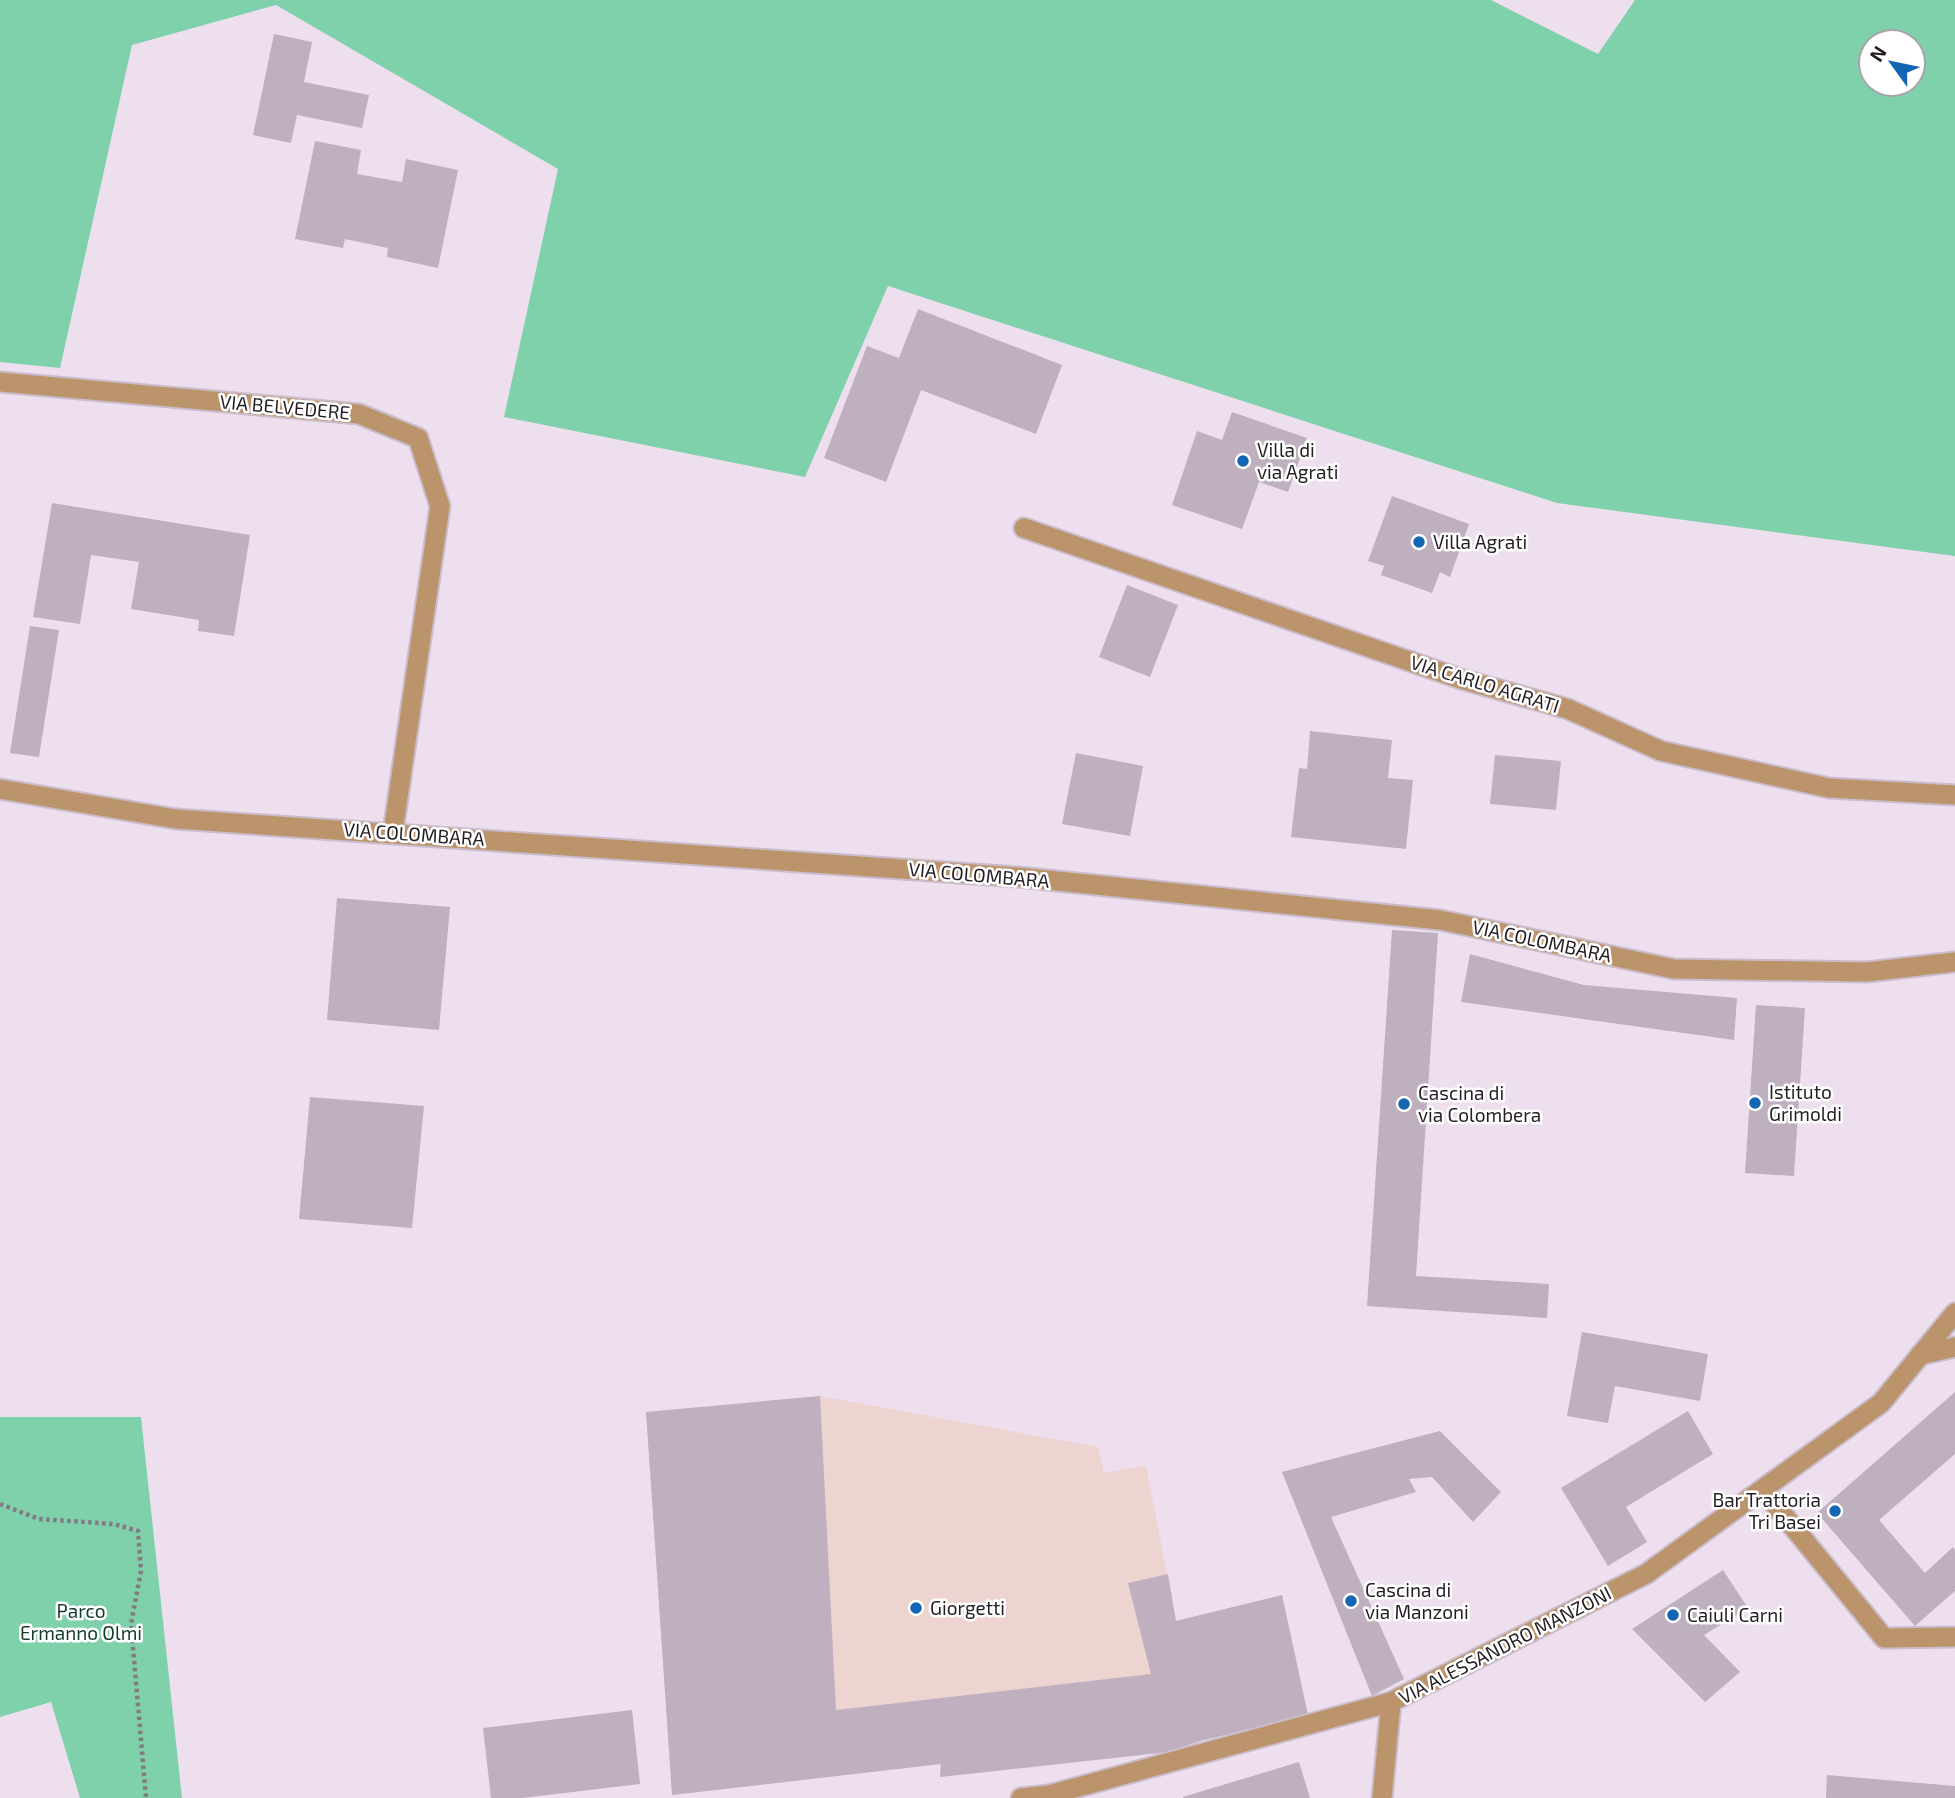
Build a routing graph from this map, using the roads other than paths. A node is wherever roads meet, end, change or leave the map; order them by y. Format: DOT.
graph roads {
  1 [pos="0,382"];
  2 [pos="1024,528"];
  3 [pos="0,789"];
  4 [pos="1955,795"];
  5 [pos="393,832"];
  6 [pos="1955,962"];
  7 [pos="1955,1313"];
  8 [pos="1955,1347"];
  9 [pos="1920,1356"];
  10 [pos="1763,1490"];
  11 [pos="1955,1637"];
  12 [pos="1391,1702"];
  13 [pos="1021,1798"];
  14 [pos="1382,1798"];
  1 -- 5 [label="street, VIA BELVEDERE"];
  2 -- 4 [label="street, VIA CARLO AGRATI"];
  3 -- 5 [label="street, VIA COLOMBARA"];
  5 -- 6 [label="street, VIA COLOMBARA"];
  7 -- 9 [label="street, VIA ALESSANDRO MANZONI"];
  8 -- 9 [label="street"];
  9 -- 10 [label="street, VIA ALESSANDRO MANZONI"];
  10 -- 11 [label="street"];
  10 -- 12 [label="street, VIA ALESSANDRO MANZONI"];
  12 -- 13 [label="street, VIA ALESSANDRO MANZONI"];
  12 -- 14 [label="street"];
}
